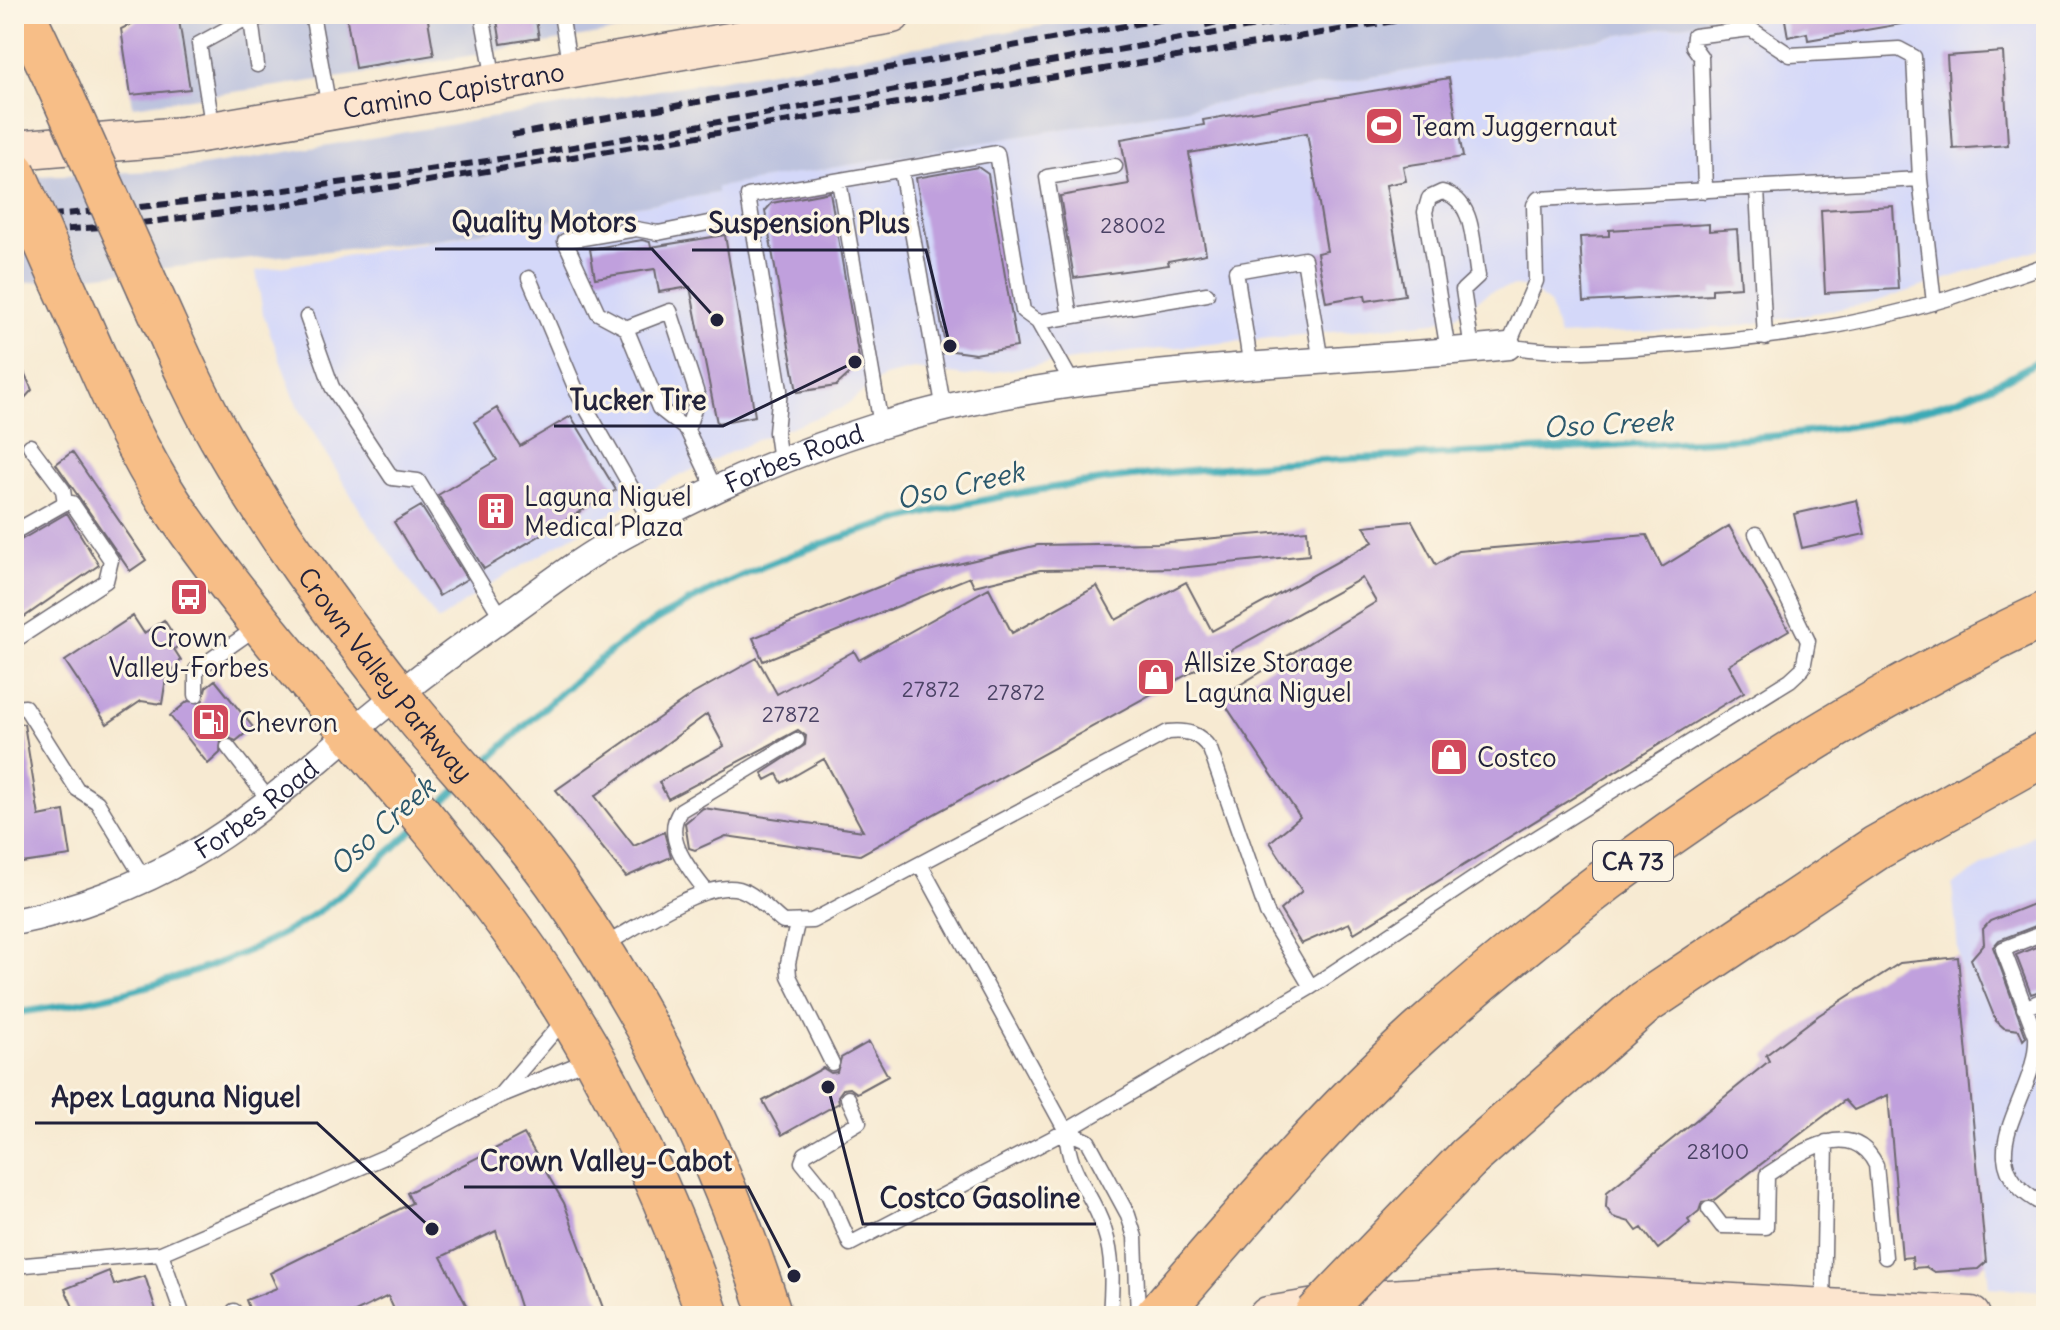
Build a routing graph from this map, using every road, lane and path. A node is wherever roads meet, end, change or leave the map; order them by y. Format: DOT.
graph roads {
  1 [pos="24,14"];
  2 [pos="282,14"];
  3 [pos="312,14"];
  4 [pos="482,14"];
  5 [pos="561,14"];
  6 [pos="892,14"];
  7 [pos="251,19"];
  8 [pos="815,20"];
  9 [pos="257,65"];
  10 [pos="570,69"];
  11 [pos="494,82"];
  12 [pos="329,110"];
  13 [pos="213,130"];
  14 [pos="14,150"];
  15 [pos="1115,166"];
  16 [pos="901,170"];
  17 [pos="14,172"];
  18 [pos="1920,179"];
  19 [pos="839,181"];
  20 [pos="1757,189"];
  21 [pos="1705,191"];
  22 [pos="713,222"];
  23 [pos="2046,265"];
  24 [pos="529,278"];
  25 [pos="1207,294"];
  26 [pos="1934,303"];
  27 [pos="307,317"];
  28 [pos="1070,317"];
  29 [pos="1038,322"];
  30 [pos="626,328"];
  31 [pos="1765,338"];
  32 [pos="1508,346"];
  33 [pos="1460,350"];
  34 [pos="1321,362"];
  35 [pos="1251,368"];
  36 [pos="1074,386"];
  37 [pos="944,410"];
  38 [pos="881,425"];
  39 [pos="687,430"];
  40 [pos="30,446"];
  41 [pos="780,461"];
  42 [pos="716,491"];
  43 [pos="65,503"];
  44 [pos="651,522"];
  45 [pos="16,526"];
  46 [pos="1756,534"];
  47 [pos="2046,614"];
  48 [pos="502,618"];
  49 [pos="261,624"];
  50 [pos="14,641"];
  51 [pos="398,694"];
  52 [pos="196,695"];
  53 [pos="14,708"];
  54 [pos="352,731"];
  55 [pos="797,740"];
  56 [pos="228,747"];
  57 [pos="2046,753"];
  58 [pos="269,800"];
  59 [pos="920,864"];
  60 [pos="144,879"];
  61 [pos="706,891"];
  62 [pos="14,922"];
  63 [pos="797,924"];
  64 [pos="2046,932"];
  65 [pos="600,947"];
  66 [pos="1311,987"];
  67 [pos="2046,999"];
  68 [pos="2024,1008"];
  69 [pos="568,1015"];
  70 [pos="594,1058"];
  71 [pos="832,1063"];
  72 [pos="497,1097"];
  73 [pos="848,1098"];
  74 [pos="1066,1131"];
  75 [pos="1826,1142"];
  76 [pos="2046,1206"];
  77 [pos="1709,1209"];
  78 [pos="161,1253"];
  79 [pos="1885,1257"];
  80 [pos="14,1266"];
  81 [pos="1823,1311"];
  82 [pos="183,1316"];
  83 [pos="708,1316"];
  84 [pos="771,1316"];
  85 [pos="1110,1316"];
  86 [pos="1138,1316"];
  87 [pos="1157,1316"];
  88 [pos="1268,1316"];
  89 [pos="1316,1316"];
  90 [pos="1971,1316"];
  1 -- 51 [label="main road, Crown Valley Parkway, bridge"];
  2 -- 7 [label="lane"];
  3 -- 12 [label="lane"];
  4 -- 11 [label="lane"];
  5 -- 10 [label="lane"];
  6 -- 8 [label="street, Camino Capistrano"];
  7 -- 9 [label="lane"];
  7 -- 13 [label="lane"];
  8 -- 10 [label="street, Camino Capistrano"];
  10 -- 11 [label="street, Camino Capistrano"];
  11 -- 12 [label="street, Camino Capistrano"];
  12 -- 13 [label="street, Camino Capistrano"];
  13 -- 14 [label="street, Camino Capistrano"];
  15 -- 28 [label="lane"];
  16 -- 19 [label="lane"];
  16 -- 29 [label="lane"];
  16 -- 37 [label="lane"];
  17 -- 49 [label="main road, bridge"];
  18 -- 20 [label="lane"];
  18 -- 21 [label="lane"];
  18 -- 26 [label="lane"];
  19 -- 38 [label="lane"];
  19 -- 41 [label="lane"];
  20 -- 21 [label="lane"];
  20 -- 31 [label="lane"];
  21 -- 32 [label="lane"];
  22 -- 30 [label="lane"];
  23 -- 26 [label="lane"];
  24 -- 44 [label="lane"];
  25 -- 28 [label="lane"];
  26 -- 31 [label="lane"];
  27 -- 48 [label="lane"];
  28 -- 29 [label="lane"];
  29 -- 36 [label="lane"];
  30 -- 39 [label="lane"];
  30 -- 39 [label="lane"];
  31 -- 32 [label="lane"];
  32 -- 33 [label="street, Forbes Road"];
  33 -- 33 [label="lane"];
  33 -- 34 [label="street, Forbes Road"];
  34 -- 35 [label="street, Forbes Road"];
  34 -- 35 [label="lane"];
  35 -- 36 [label="street, Forbes Road"];
  36 -- 37 [label="street, Forbes Road"];
  37 -- 38 [label="street, Forbes Road"];
  38 -- 41 [label="street, Forbes Road"];
  39 -- 42 [label="lane"];
  40 -- 43 [label="lane"];
  41 -- 42 [label="street, Forbes Road"];
  42 -- 44 [label="street, Forbes Road"];
  43 -- 45 [label="lane"];
  43 -- 50 [label="lane"];
  44 -- 48 [label="street, Forbes Road"];
  46 -- 66 [label="lane"];
  47 -- 87 [label="highway, CA 73"];
  48 -- 51 [label="street, Forbes Road"];
  49 -- 52 [label="lane"];
  49 -- 54 [label="main road"];
  51 -- 54 [label="street, Forbes Road"];
  51 -- 65 [label="main road, Crown Valley Parkway"];
  53 -- 60 [label="lane"];
  54 -- 58 [label="street, Forbes Road"];
  54 -- 69 [label="main road"];
  55 -- 61 [label="lane"];
  56 -- 58 [label="lane"];
  57 -- 89 [label="highway, bridge"];
  58 -- 60 [label="street, Forbes Road"];
  59 -- 63 [label="lane"];
  59 -- 66 [label="lane"];
  59 -- 74 [label="lane"];
  60 -- 62 [label="street, Forbes Road"];
  61 -- 63 [label="lane"];
  61 -- 65 [label="lane"];
  63 -- 71 [label="lane"];
  64 -- 68 [label="lane"];
  65 -- 84 [label="main road, Crown Valley Parkway"];
  66 -- 74 [label="lane"];
  67 -- 68 [label="lane"];
  68 -- 76 [label="lane"];
  69 -- 70 [label="main road"];
  69 -- 72 [label="lane"];
  70 -- 72 [label="lane"];
  70 -- 83 [label="main road"];
  72 -- 78 [label="lane"];
  73 -- 74 [label="lane"];
  74 -- 85 [label="lane"];
  74 -- 86 [label="lane"];
  75 -- 77 [label="lane"];
  75 -- 79 [label="lane"];
  75 -- 81 [label="lane"];
  78 -- 80 [label="lane"];
  78 -- 82 [label="lane"];
  81 -- 88 [label="street"];
  81 -- 90 [label="street"];
}
